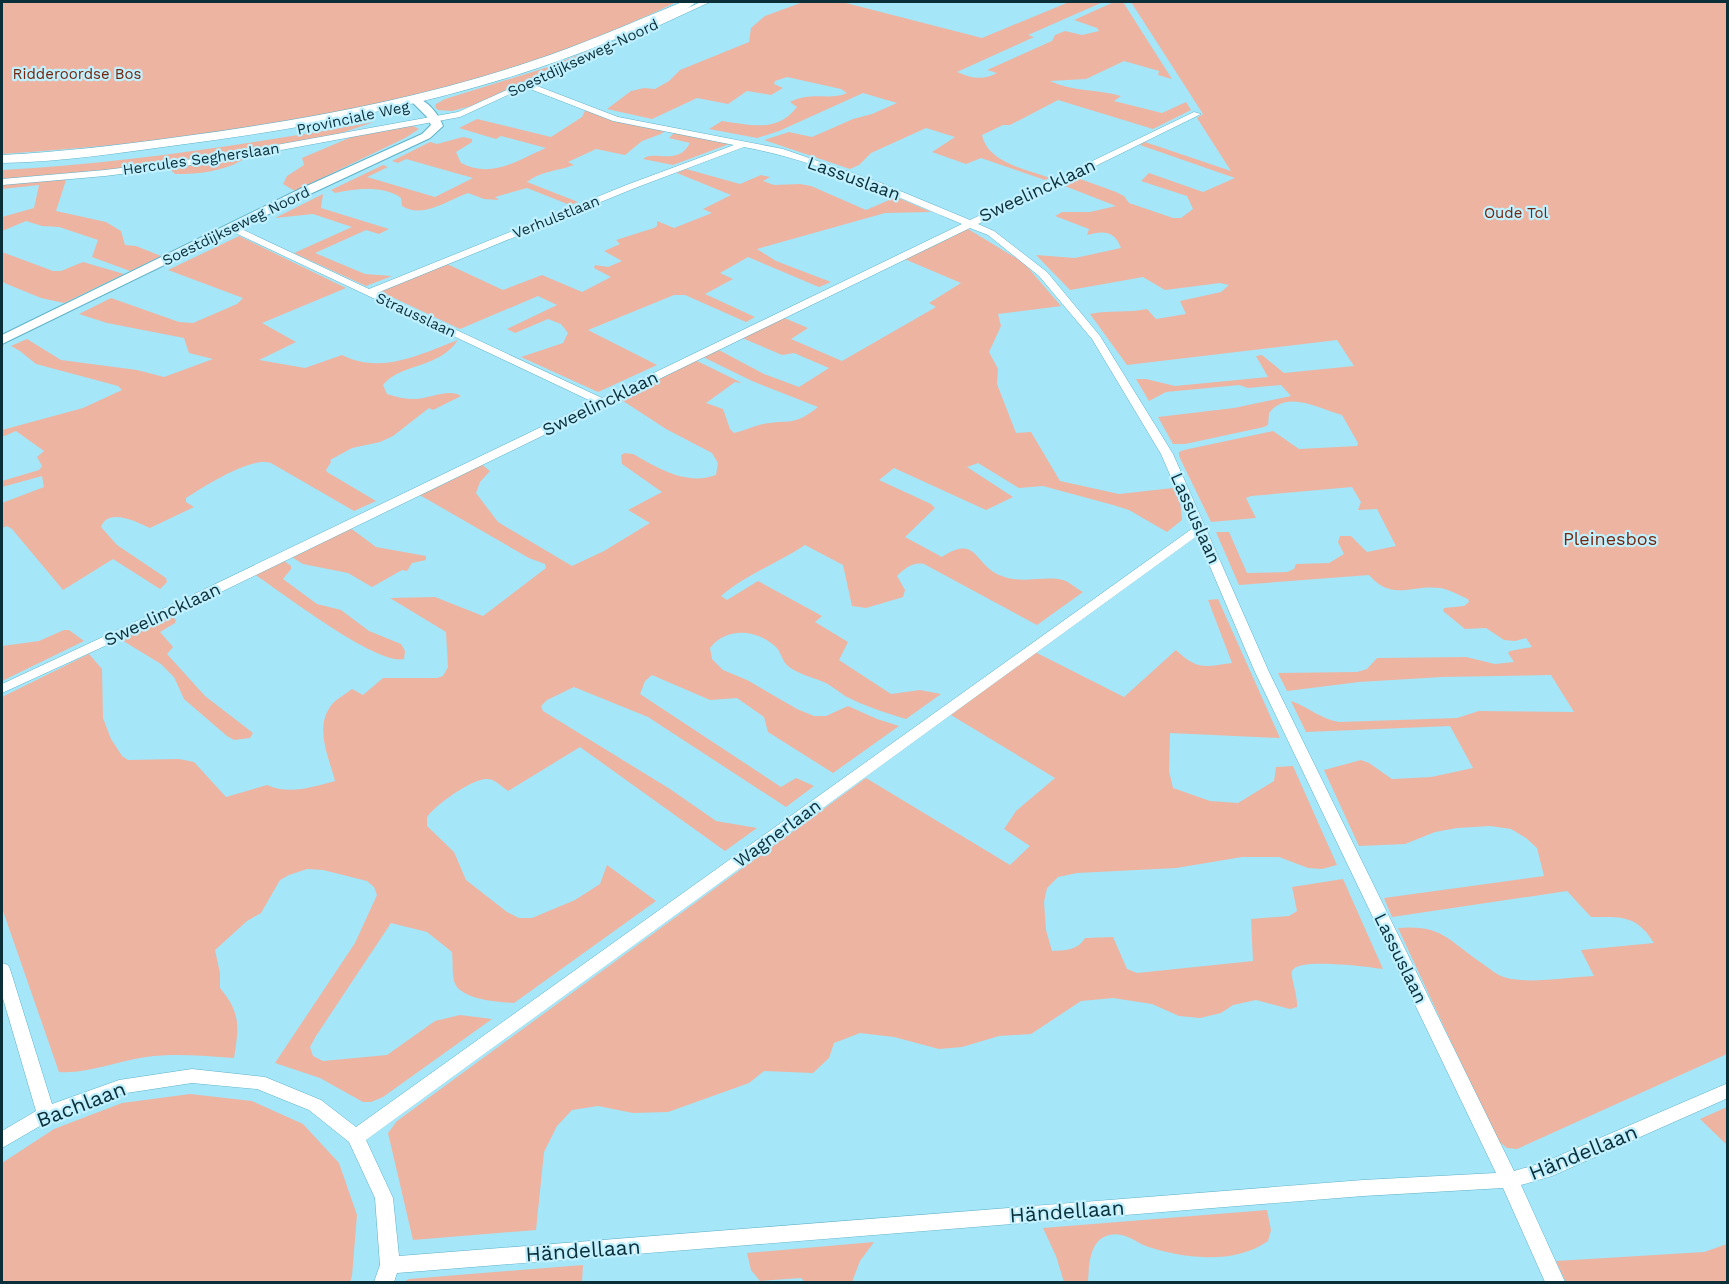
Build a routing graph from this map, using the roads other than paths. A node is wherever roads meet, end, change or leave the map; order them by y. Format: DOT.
graph roads {
  1 [pos="690,2"];
  2 [pos="706,2"];
  3 [pos="527,85"];
  4 [pos="417,102"];
  5 [pos="1197,114"];
  6 [pos="435,118"];
  7 [pos="745,144"];
  8 [pos="2,159"];
  9 [pos="2,182"];
  10 [pos="969,222"];
  11 [pos="231,228"];
  12 [pos="368,293"];
  13 [pos="2,340"];
  14 [pos="601,402"];
  15 [pos="1199,529"];
  16 [pos="2,689"];
  17 [pos="2,969"];
  18 [pos="1728,1090"];
  19 [pos="46,1114"];
  20 [pos="356,1137"];
  21 [pos="2,1140"];
  22 [pos="1509,1180"];
  23 [pos="387,1274"];
  24 [pos="1555,1282"];
  1 -- 4 [label="main road, Provinciale Weg"];
  2 -- 3 [label="street, Soestdijkseweg-Noord"];
  3 -- 6 [label="street, Soestdijkseweg-Noord"];
  3 -- 7 [label="street, Lassuslaan"];
  4 -- 6 [label="main road"];
  4 -- 8 [label="main road, Provinciale Weg"];
  5 -- 10 [label="street, Sweelincklaan"];
  6 -- 9 [label="street, Hercules Segherslaan"];
  6 -- 11 [label="main road, Soestdijkseweg Noord"];
  7 -- 10 [label="street, Lassuslaan"];
  7 -- 12 [label="street, Verhulstlaan"];
  10 -- 14 [label="street, Sweelincklaan"];
  10 -- 15 [label="street, Lassuslaan"];
  11 -- 12 [label="street, Strausslaan"];
  11 -- 13 [label="main road, Soestdijkseweg Noord"];
  12 -- 14 [label="street, Strausslaan"];
  14 -- 16 [label="street, Sweelincklaan"];
  15 -- 20 [label="street, Wagnerlaan"];
  15 -- 22 [label="street, Lassuslaan"];
  17 -- 19 [label="street"];
  18 -- 22 [label="street, Händellaan"];
  19 -- 20 [label="street, Bachlaan"];
  19 -- 21 [label="street, Bachlaan"];
  20 -- 23 [label="street, Bachlaan"];
  22 -- 23 [label="street, Händellaan"];
  22 -- 24 [label="street, Lassuslaan"];
}
